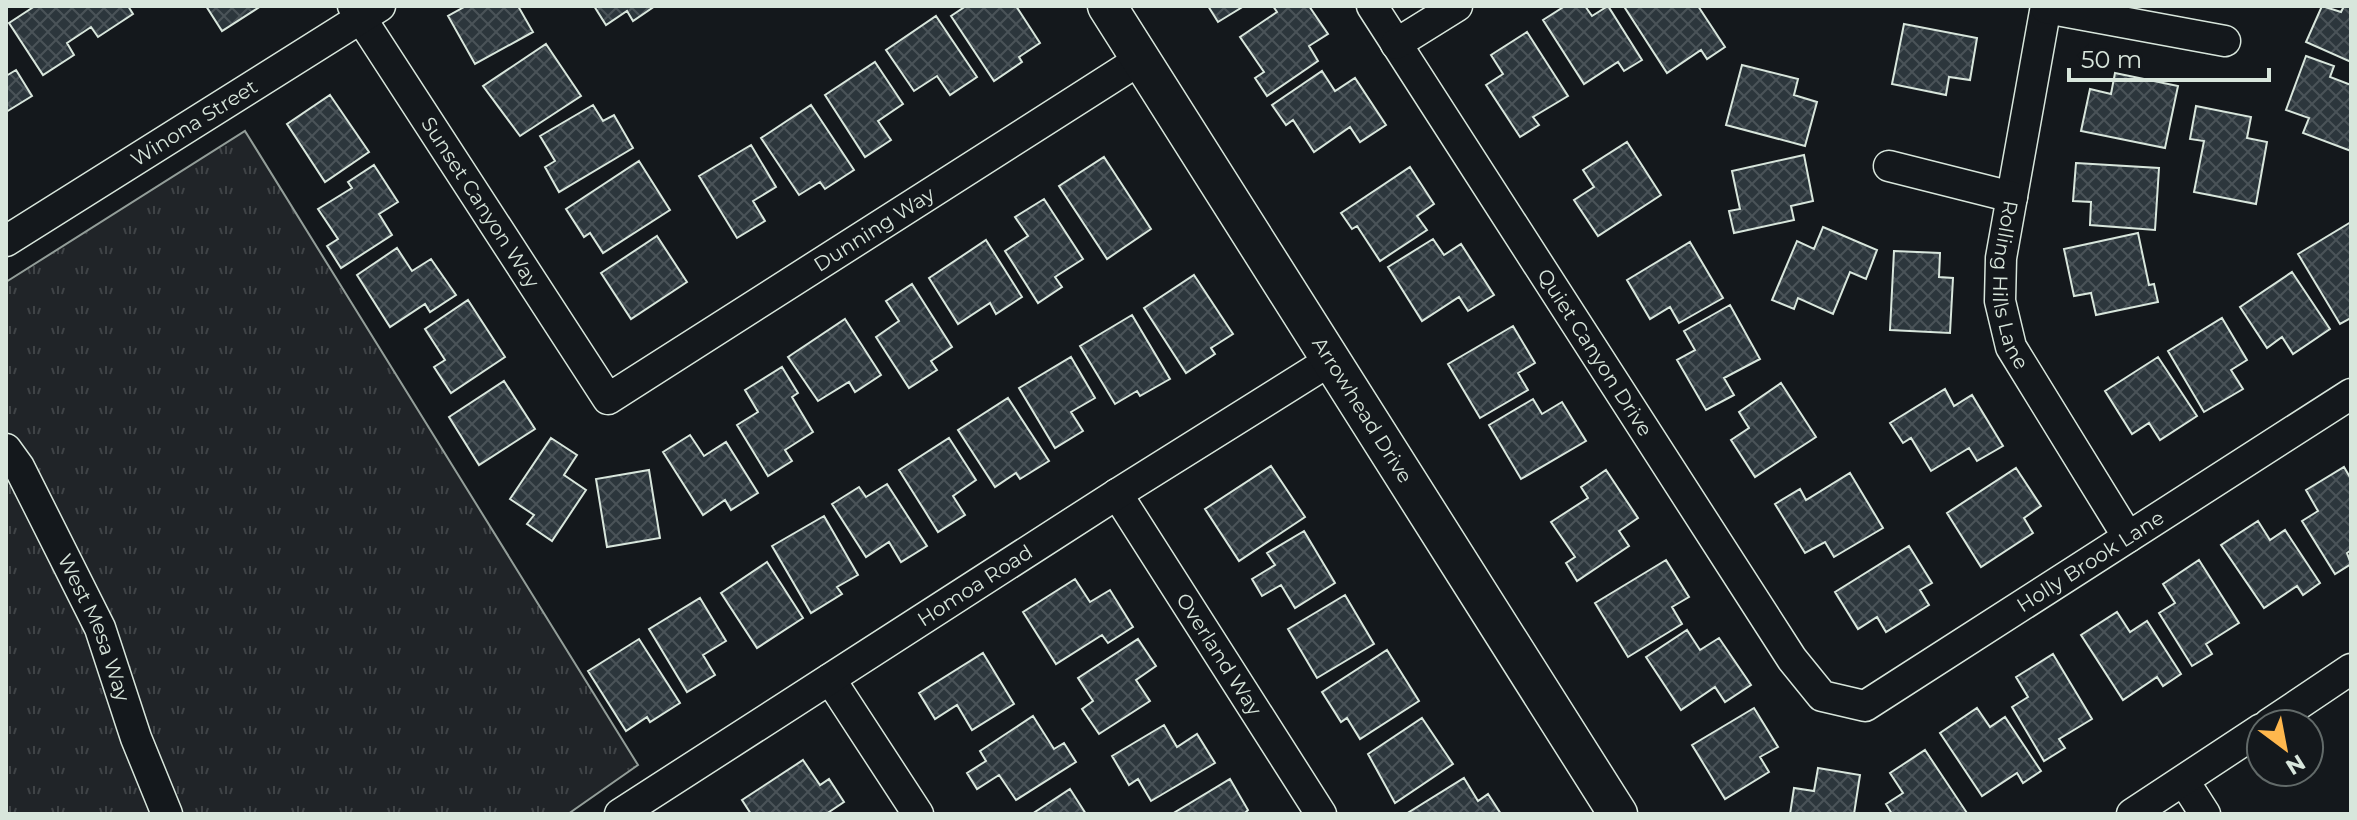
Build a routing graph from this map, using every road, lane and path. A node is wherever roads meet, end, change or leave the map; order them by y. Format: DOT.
graph roads {
  1 [pos="1107,6"];
  2 [pos="1372,6"];
  3 [pos="1457,6"];
  4 [pos="2046,7"];
  5 [pos="365,10"];
  6 [pos="2225,41"];
  7 [pos="1396,44"];
  8 [pos="1141,59"];
  9 [pos="1889,166"];
  10 [pos="2012,197"];
  11 [pos="6,241"];
  12 [pos="1331,360"];
  13 [pos="2351,394"];
  14 [pos="608,399"];
  15 [pos="6,449"];
  16 [pos="1117,494"];
  17 [pos="2128,537"];
  18 [pos="2351,669"];
  19 [pos="830,679"];
  20 [pos="1822,696"];
  21 [pos="2293,708"];
  22 [pos="2245,740"];
  23 [pos="2184,781"];
  24 [pos="167,814"];
  25 [pos="620,814"];
  26 [pos="918,814"];
  27 [pos="1321,814"];
  28 [pos="1618,814"];
  29 [pos="2132,814"];
  30 [pos="2205,814"];
  1 -- 8 [label="main road, Arrowhead Drive"];
  2 -- 7 [label="street, Quiet Canyon Drive"];
  3 -- 7 [label="street"];
  4 -- 6 [label="street"];
  4 -- 10 [label="street, Rolling Hills Lane"];
  5 -- 11 [label="street, Winona Street"];
  5 -- 14 [label="street, Sunset Canyon Way"];
  7 -- 20 [label="street, Quiet Canyon Drive"];
  8 -- 12 [label="main road, Arrowhead Drive"];
  8 -- 14 [label="street, Dunning Way"];
  9 -- 10 [label="street"];
  10 -- 17 [label="street, Rolling Hills Lane"];
  12 -- 16 [label="street, Homoa Road"];
  12 -- 28 [label="main road, Arrowhead Drive"];
  13 -- 17 [label="street, Holly Brook Lane"];
  15 -- 24 [label="street, West Mesa Way"];
  16 -- 19 [label="street, Homoa Road"];
  16 -- 27 [label="street, Overland Way"];
  17 -- 20 [label="street, Holly Brook Lane"];
  18 -- 21 [label="street"];
  19 -- 25 [label="street, Homoa Road"];
  19 -- 26 [label="street"];
  22 -- 23 [label="street"];
  23 -- 29 [label="street"];
  23 -- 30 [label="street"];
}
